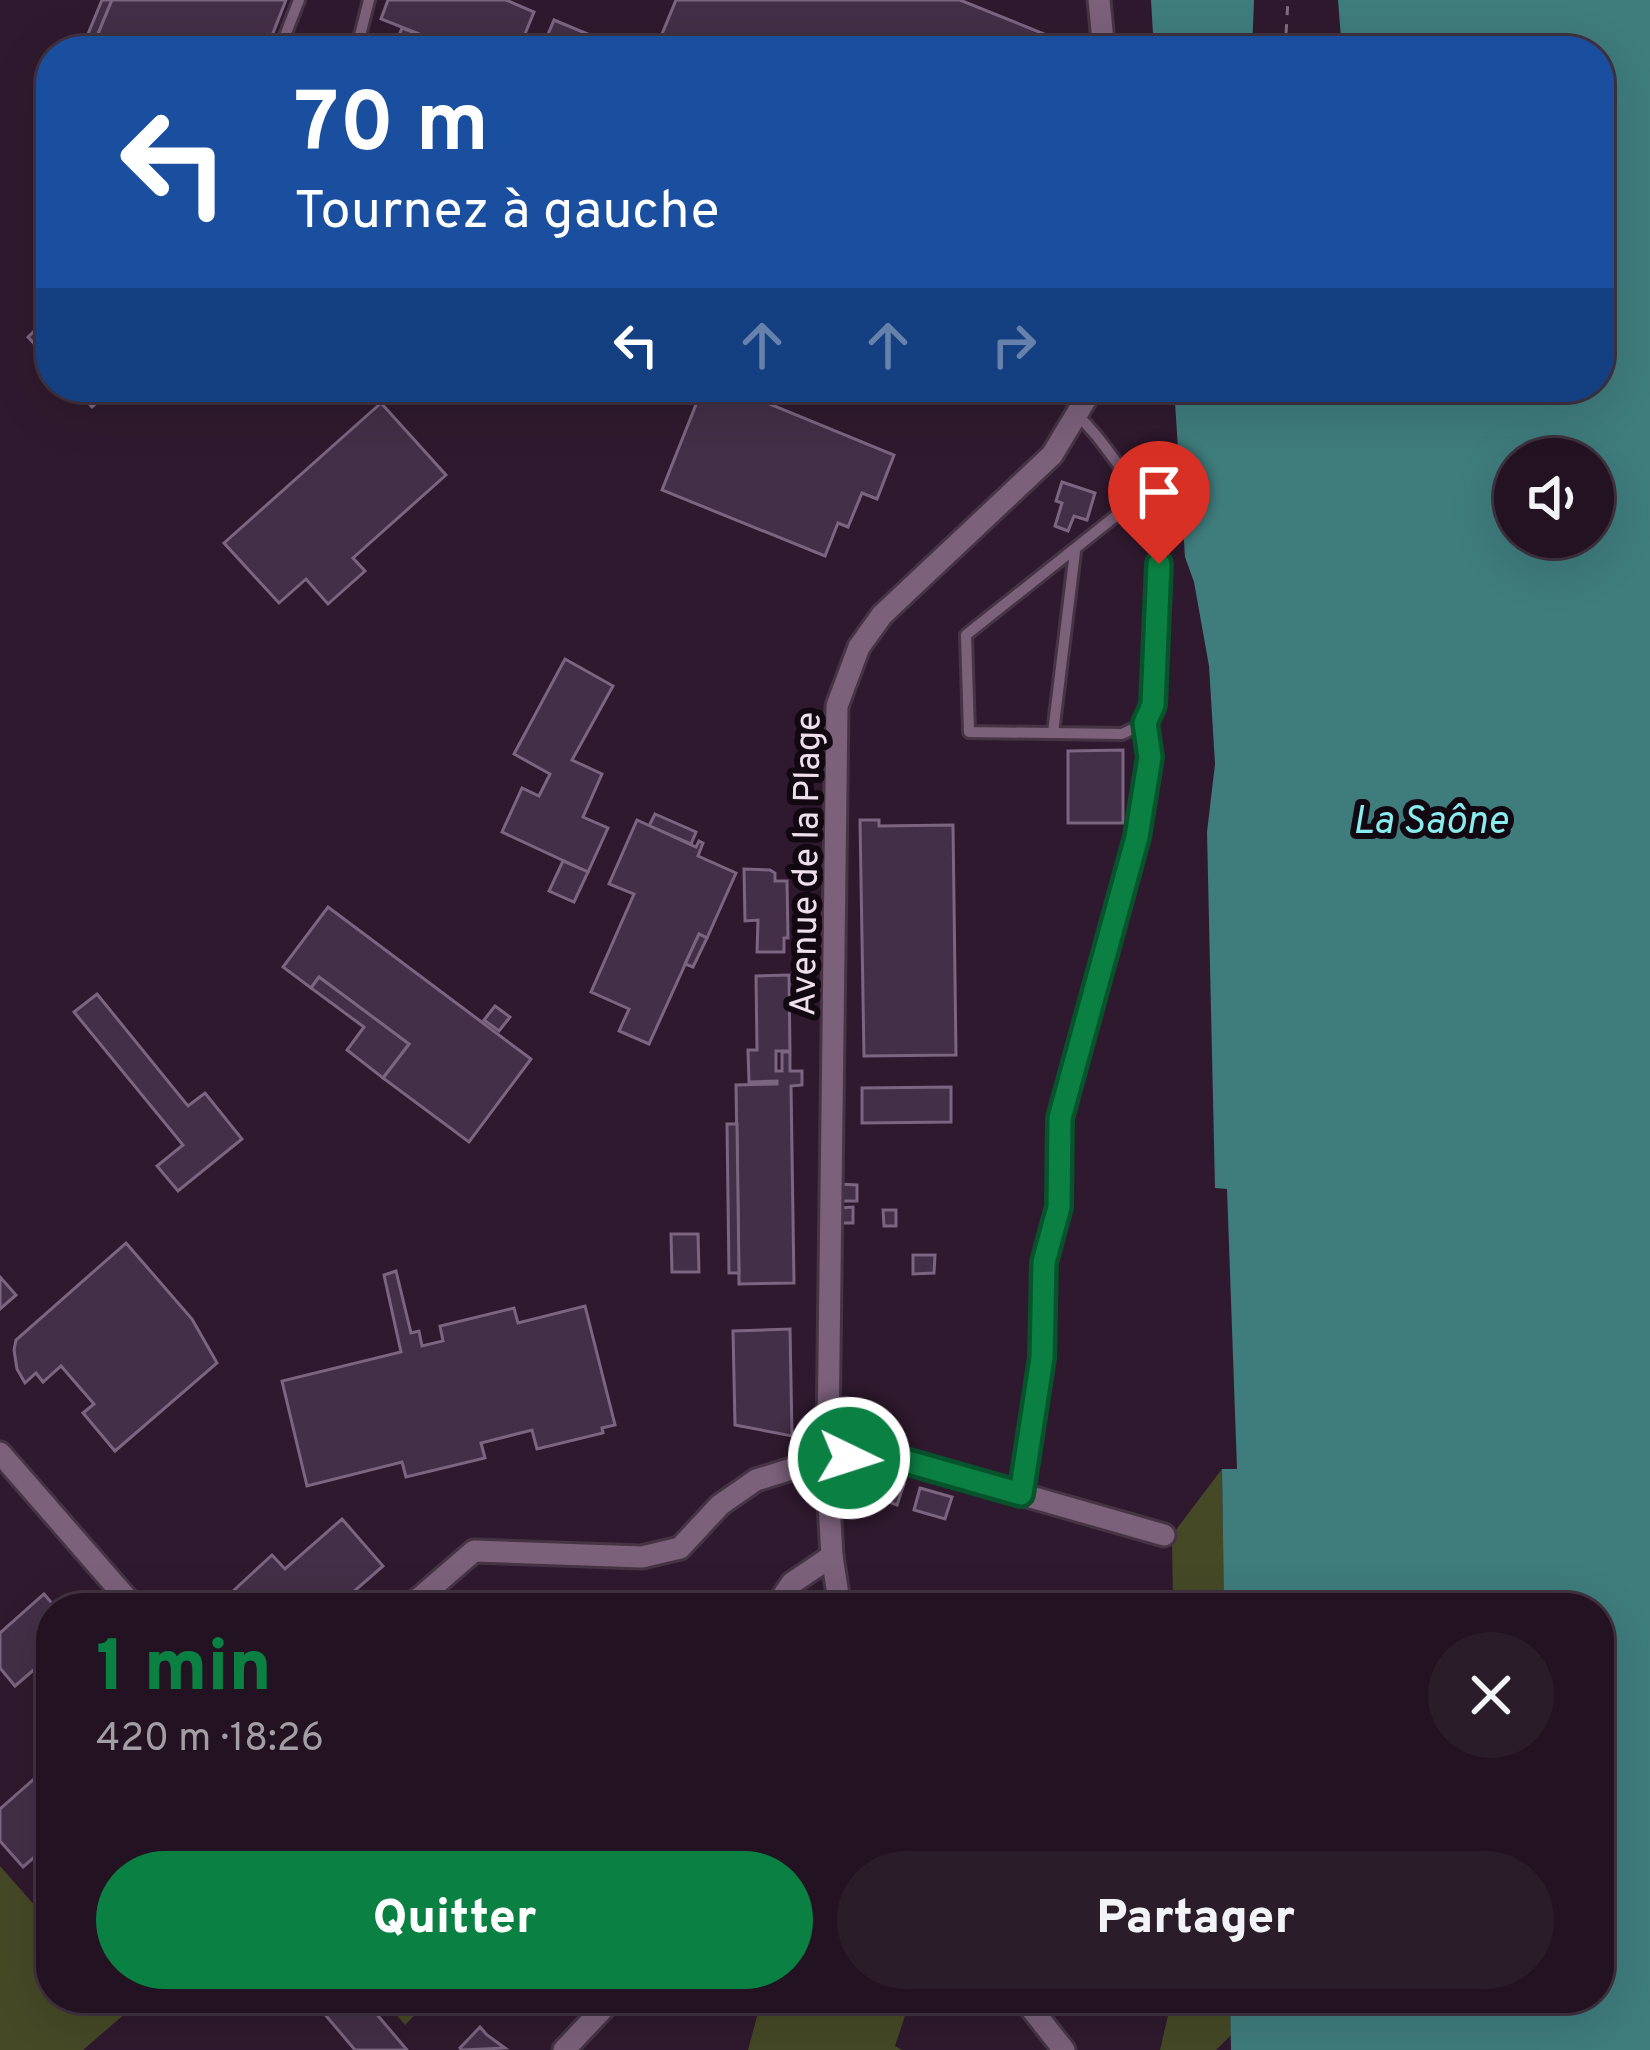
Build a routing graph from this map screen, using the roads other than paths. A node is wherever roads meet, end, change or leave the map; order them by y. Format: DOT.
graph roads {
  1 [pos="299,0"];
  2 [pos="369,0"];
  3 [pos="1099,0"];
  4 [pos="285,36"];
  5 [pos="360,36"];
  6 [pos="1103,36"];
  7 [pos="1085,402"];
  8 [pos="1077,415"];
  9 [pos="1133,485"];
  10 [pos="1075,552"];
  11 [pos="1145,723"];
  12 [pos="1053,733"];
  13 [pos="828,1438"];
  14 [pos="0,1453"];
  15 [pos="849,1458"];
  16 [pos="801,1466"];
  17 [pos="828,1486"];
  18 [pos="1021,1494"];
  19 [pos="1164,1535"];
  20 [pos="832,1556"];
  21 [pos="122,1593"];
  22 [pos="425,1593"];
  23 [pos="785,1593"];
  24 [pos="838,1593"];
  25 [pos="600,2013"];
  26 [pos="1035,2013"];
  27 [pos="564,2050"];
  28 [pos="1064,2050"];
  1 -- 4 [label="lane"];
  2 -- 5 [label="lane"];
  3 -- 6 [label="street"];
  7 -- 8 [label="street, Avenue de la Plage"];
  8 -- 9 [label="lane"];
  8 -- 13 [label="street, Avenue de la Plage"];
  9 -- 10 [label="lane"];
  9 -- 11 [label="lane"];
  10 -- 12 [label="lane"];
  10 -- 12 [label="lane"];
  11 -- 12 [label="lane"];
  11 -- 18 [label="lane"];
  13 -- 15 [label="street"];
  13 -- 16 [label="street"];
  14 -- 21 [label="street"];
  15 -- 17 [label="street"];
  15 -- 18 [label="street"];
  16 -- 17 [label="street"];
  16 -- 22 [label="street"];
  17 -- 20 [label="street"];
  18 -- 19 [label="street"];
  20 -- 23 [label="street"];
  20 -- 24 [label="street"];
  25 -- 27 [label="street"];
  26 -- 28 [label="street"];
}
